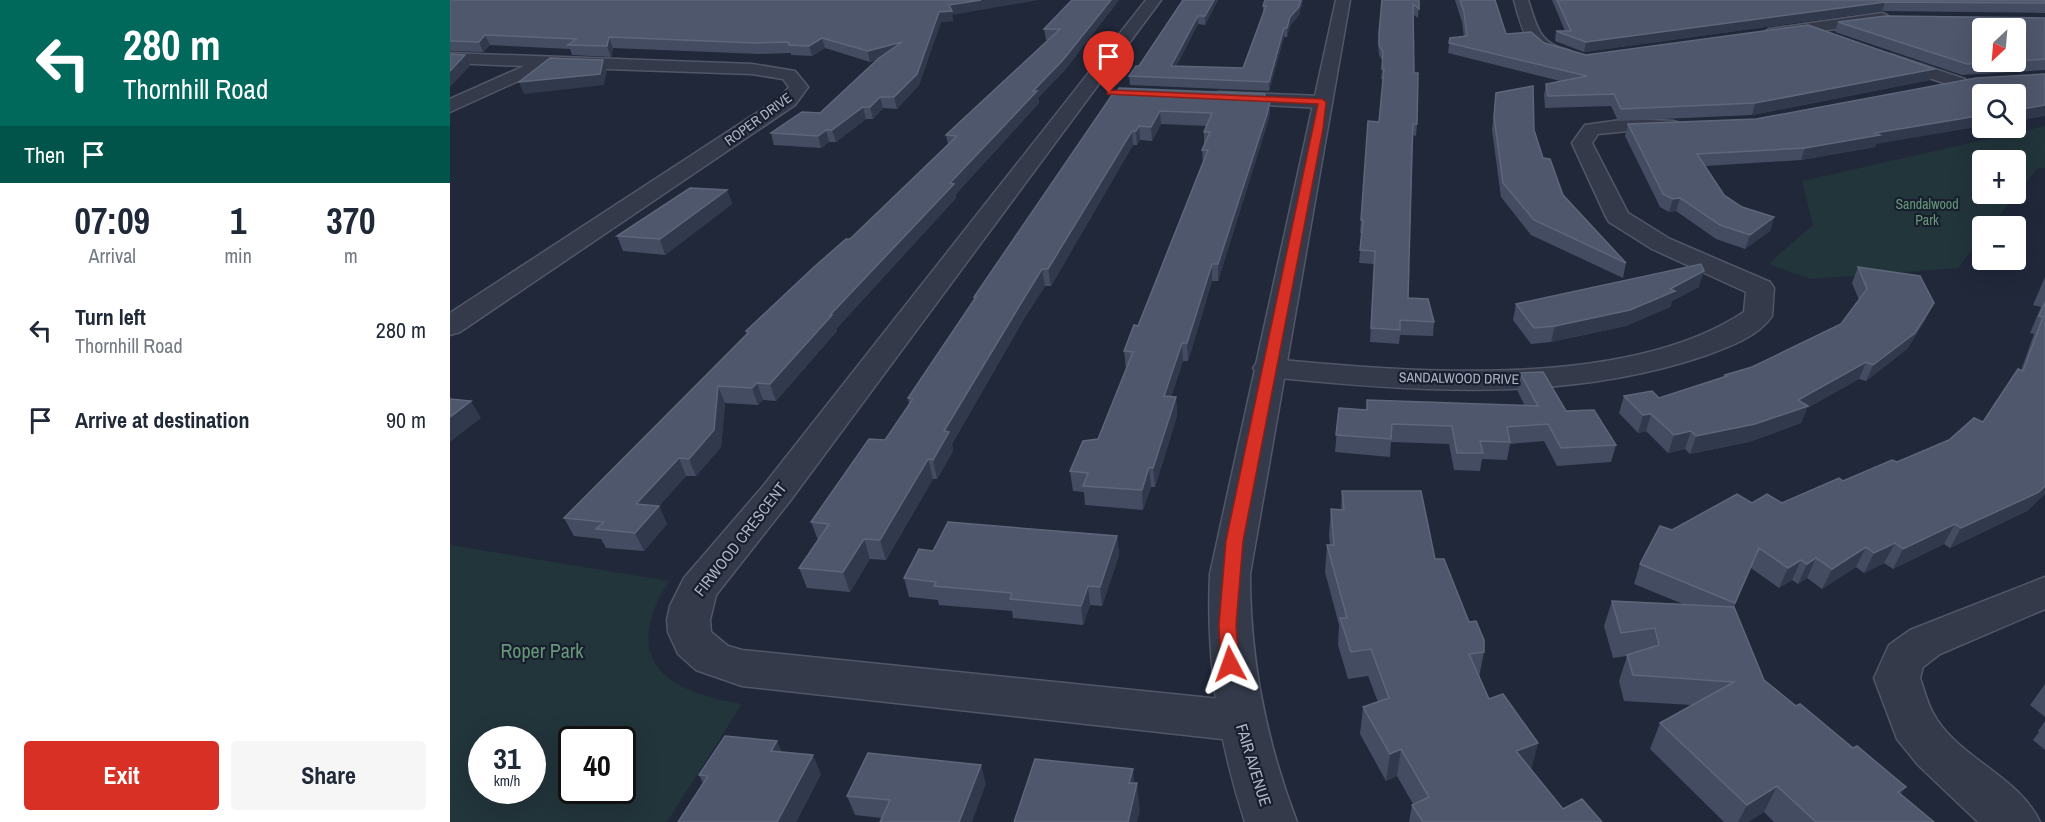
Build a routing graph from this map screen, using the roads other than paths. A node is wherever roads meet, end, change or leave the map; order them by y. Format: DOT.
graph roads {
  1 [pos="1154,0"];
  2 [pos="1342,0"];
  3 [pos="1521,0"];
  4 [pos="1893,18"];
  5 [pos="1804,29"];
  6 [pos="1758,36"];
  7 [pos="1837,40"];
  8 [pos="1870,52"];
  9 [pos="450,58"];
  10 [pos="1584,59"];
  11 [pos="546,63"];
  12 [pos="1914,92"];
  13 [pos="1203,97"];
  14 [pos="1322,102"];
  15 [pos="450,106"];
  16 [pos="1695,126"];
  17 [pos="450,326"];
  18 [pos="1269,368"];
  19 [pos="2045,592"];
  20 [pos="1240,721"];
  21 [pos="1271,822"];
  22 [pos="2014,822"];
  1 -- 20 [label="street, FIRWOOD CRESCENT"];
  2 -- 14 [label="street, FAIR AVENUE"];
  3 -- 10 [label="street"];
  4 -- 5 [label="street"];
  5 -- 6 [label="street"];
  5 -- 7 [label="street"];
  8 -- 12 [label="street"];
  9 -- 11 [label="street, ROPER DRIVE"];
  11 -- 15 [label="street"];
  11 -- 17 [label="street, ROPER DRIVE"];
  13 -- 14 [label="street"];
  14 -- 18 [label="street, FAIR AVENUE"];
  16 -- 18 [label="street, SANDALWOOD DRIVE"];
  18 -- 20 [label="street, FAIR AVENUE"];
  19 -- 22 [label="street"];
  20 -- 21 [label="street, FAIR AVENUE"];
}
